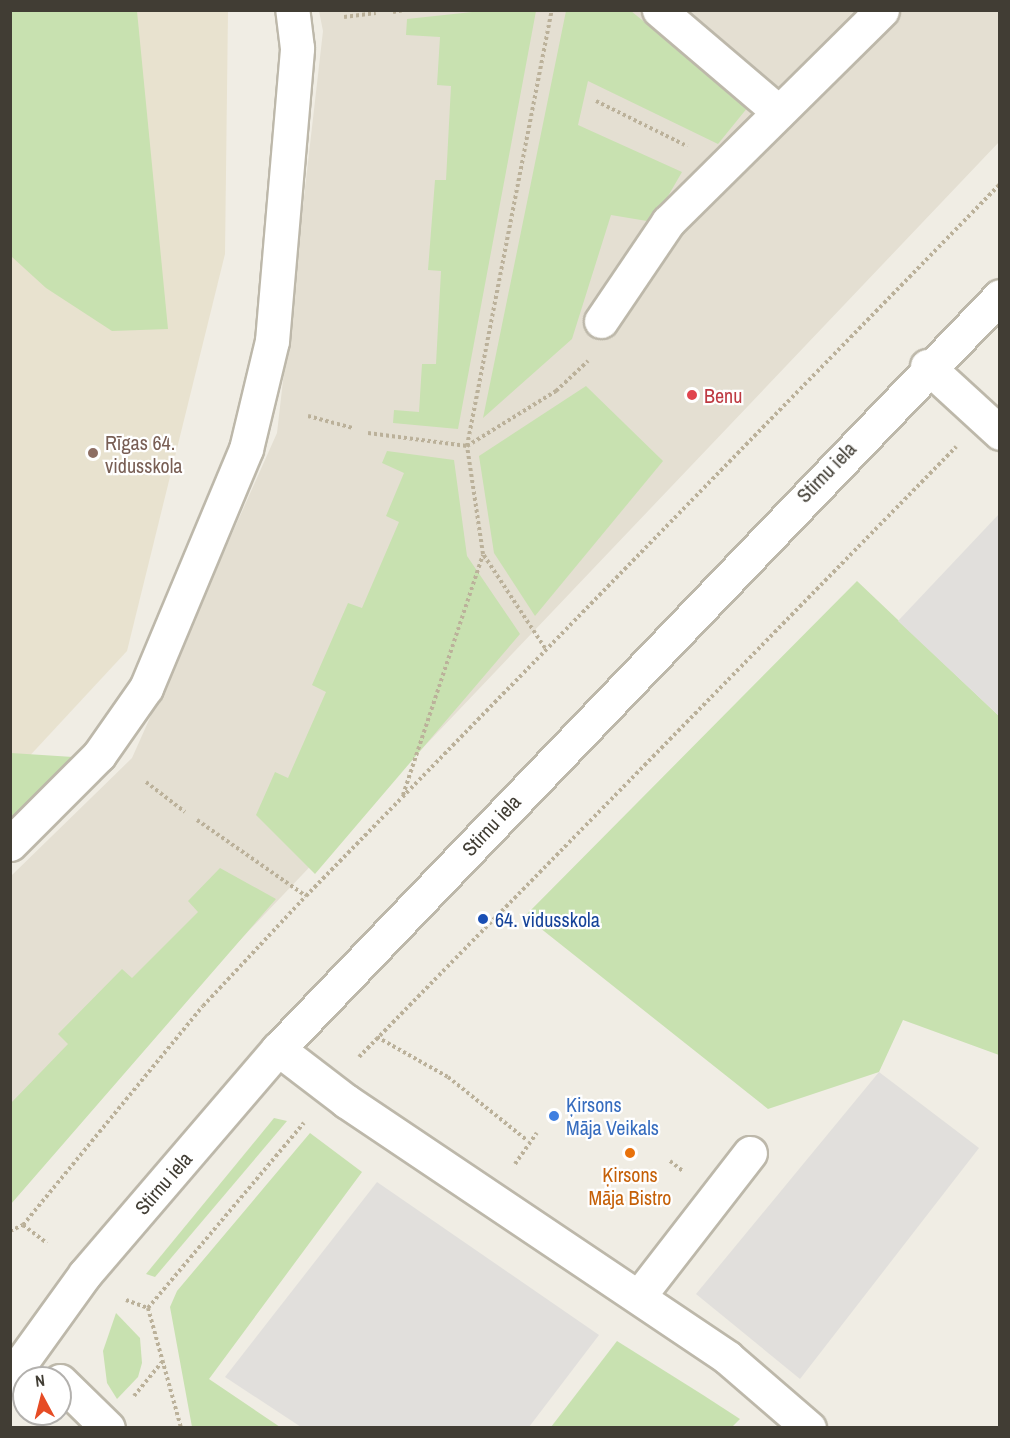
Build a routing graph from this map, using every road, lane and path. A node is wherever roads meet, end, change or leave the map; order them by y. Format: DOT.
graph roads {
  1 [pos="292,10"];
  2 [pos="404,10"];
  3 [pos="552,10"];
  4 [pos="659,10"];
  5 [pos="882,10"];
  6 [pos="393,12"];
  7 [pos="376,13"];
  8 [pos="344,17"];
  9 [pos="596,101"];
  10 [pos="779,112"];
  11 [pos="726,164"];
  12 [pos="999,184"];
  13 [pos="999,296"];
  14 [pos="601,321"];
  15 [pos="927,366"];
  16 [pos="556,391"];
  17 [pos="308,416"];
  18 [pos="992,425"];
  19 [pos="353,428"];
  20 [pos="368,433"];
  21 [pos="467,446"];
  22 [pos="483,554"];
  23 [pos="545,648"];
  24 [pos="146,782"];
  25 [pos="402,796"];
  26 [pos="185,812"];
  27 [pos="197,820"];
  28 [pos="10,844"];
  29 [pos="306,896"];
  30 [pos="377,1037"];
  31 [pos="278,1049"];
  32 [pos="330,1088"];
  33 [pos="537,1133"];
  34 [pos="528,1142"];
  35 [pos="750,1153"];
  36 [pos="670,1161"];
  37 [pos="517,1162"];
  38 [pos="683,1172"];
  39 [pos="23,1225"];
  40 [pos="10,1232"];
  41 [pos="47,1244"];
  42 [pos="126,1300"];
  43 [pos="651,1304"];
  44 [pos="148,1308"];
  45 [pos="19,1344"];
  46 [pos="162,1362"];
  47 [pos="43,1366"];
  48 [pos="10,1378"];
  49 [pos="72,1390"];
  50 [pos="116,1417"];
  51 [pos="181,1428"];
  52 [pos="809,1428"];
  1 -- 28 [label="street"];
  2 -- 6 [label="path"];
  3 -- 21 [label="path"];
  4 -- 10 [label="street"];
  5 -- 10 [label="street"];
  7 -- 8 [label="path"];
  9 -- 11 [label="path"];
  10 -- 11 [label="street"];
  11 -- 14 [label="street"];
  12 -- 23 [label="path"];
  13 -- 15 [label="street, Stirnu iela"];
  15 -- 18 [label="street"];
  15 -- 31 [label="street, Stirnu iela"];
  16 -- 21 [label="path"];
  17 -- 19 [label="path"];
  18 -- 30 [label="path"];
  20 -- 21 [label="path"];
  21 -- 22 [label="path"];
  22 -- 23 [label="path"];
  22 -- 25 [label="path"];
  23 -- 25 [label="path"];
  24 -- 26 [label="path"];
  25 -- 29 [label="path"];
  27 -- 29 [label="path"];
  29 -- 39 [label="path"];
  30 -- 32 [label="path"];
  30 -- 34 [label="path"];
  31 -- 32 [label="street"];
  31 -- 45 [label="street, Stirnu iela"];
  32 -- 43 [label="street"];
  32 -- 44 [label="path"];
  33 -- 34 [label="path"];
  34 -- 37 [label="path"];
  35 -- 43 [label="street"];
  36 -- 38 [label="path"];
  39 -- 40 [label="path"];
  39 -- 41 [label="path"];
  42 -- 44 [label="path"];
  43 -- 52 [label="street"];
  44 -- 46 [label="path"];
  45 -- 47 [label="street"];
  45 -- 48 [label="street, Stirnu iela"];
  46 -- 50 [label="path"];
  46 -- 51 [label="path"];
  49 -- 50 [label="street"];
}
